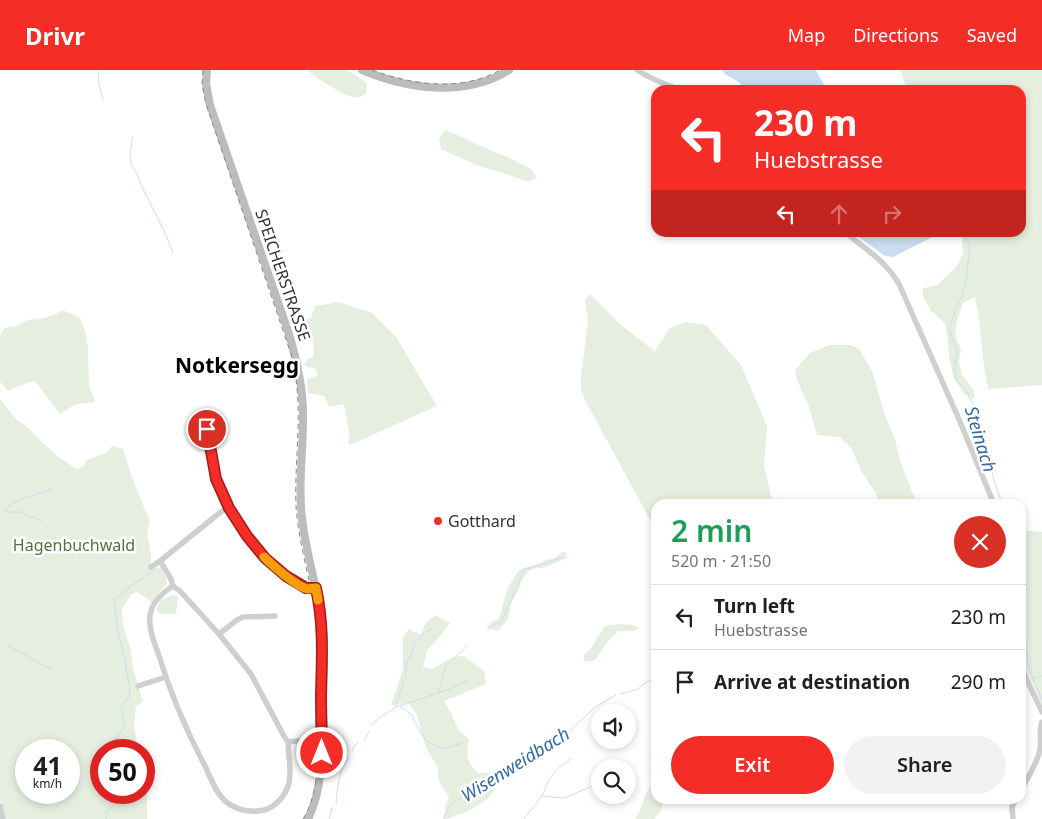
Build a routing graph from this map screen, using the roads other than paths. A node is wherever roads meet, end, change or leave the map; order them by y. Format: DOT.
graph roads {
  1 [pos="207,70"];
  2 [pos="362,70"];
  3 [pos="508,70"];
  4 [pos="637,70"];
  5 [pos="666,85"];
  6 [pos="851,237"];
  7 [pos="207,429"];
  8 [pos="992,499"];
  9 [pos="229,508"];
  10 [pos="160,561"];
  11 [pos="150,567"];
  12 [pos="173,586"];
  13 [pos="316,588"];
  14 [pos="275,616"];
  15 [pos="219,634"];
  16 [pos="166,677"];
  17 [pos="1026,678"];
  18 [pos="138,686"];
  19 [pos="1042,712"];
  20 [pos="1042,722"];
  21 [pos="322,738"];
  22 [pos="288,742"];
  23 [pos="1026,780"];
  24 [pos="1014,804"];
  25 [pos="0,806"];
  26 [pos="3,819"];
  27 [pos="308,819"];
  28 [pos="1013,819"];
  1 -- 13 [label="main road, SPEICHERSTRASSE"];
  2 -- 3 [label="main road"];
  4 -- 5 [label="street"];
  6 -- 8 [label="street"];
  7 -- 9 [label="street"];
  9 -- 10 [label="street"];
  9 -- 13 [label="street"];
  10 -- 11 [label="street"];
  10 -- 12 [label="street"];
  12 -- 15 [label="street"];
  12 -- 16 [label="street"];
  13 -- 21 [label="main road, SPEICHERSTRASSE"];
  14 -- 15 [label="street"];
  15 -- 22 [label="street"];
  16 -- 18 [label="street"];
  16 -- 22 [label="street"];
  17 -- 19 [label="street"];
  20 -- 23 [label="street"];
  21 -- 22 [label="street"];
  21 -- 27 [label="main road, SPEICHERSTRASSE"];
  24 -- 28 [label="street"];
  25 -- 26 [label="street"];
}
